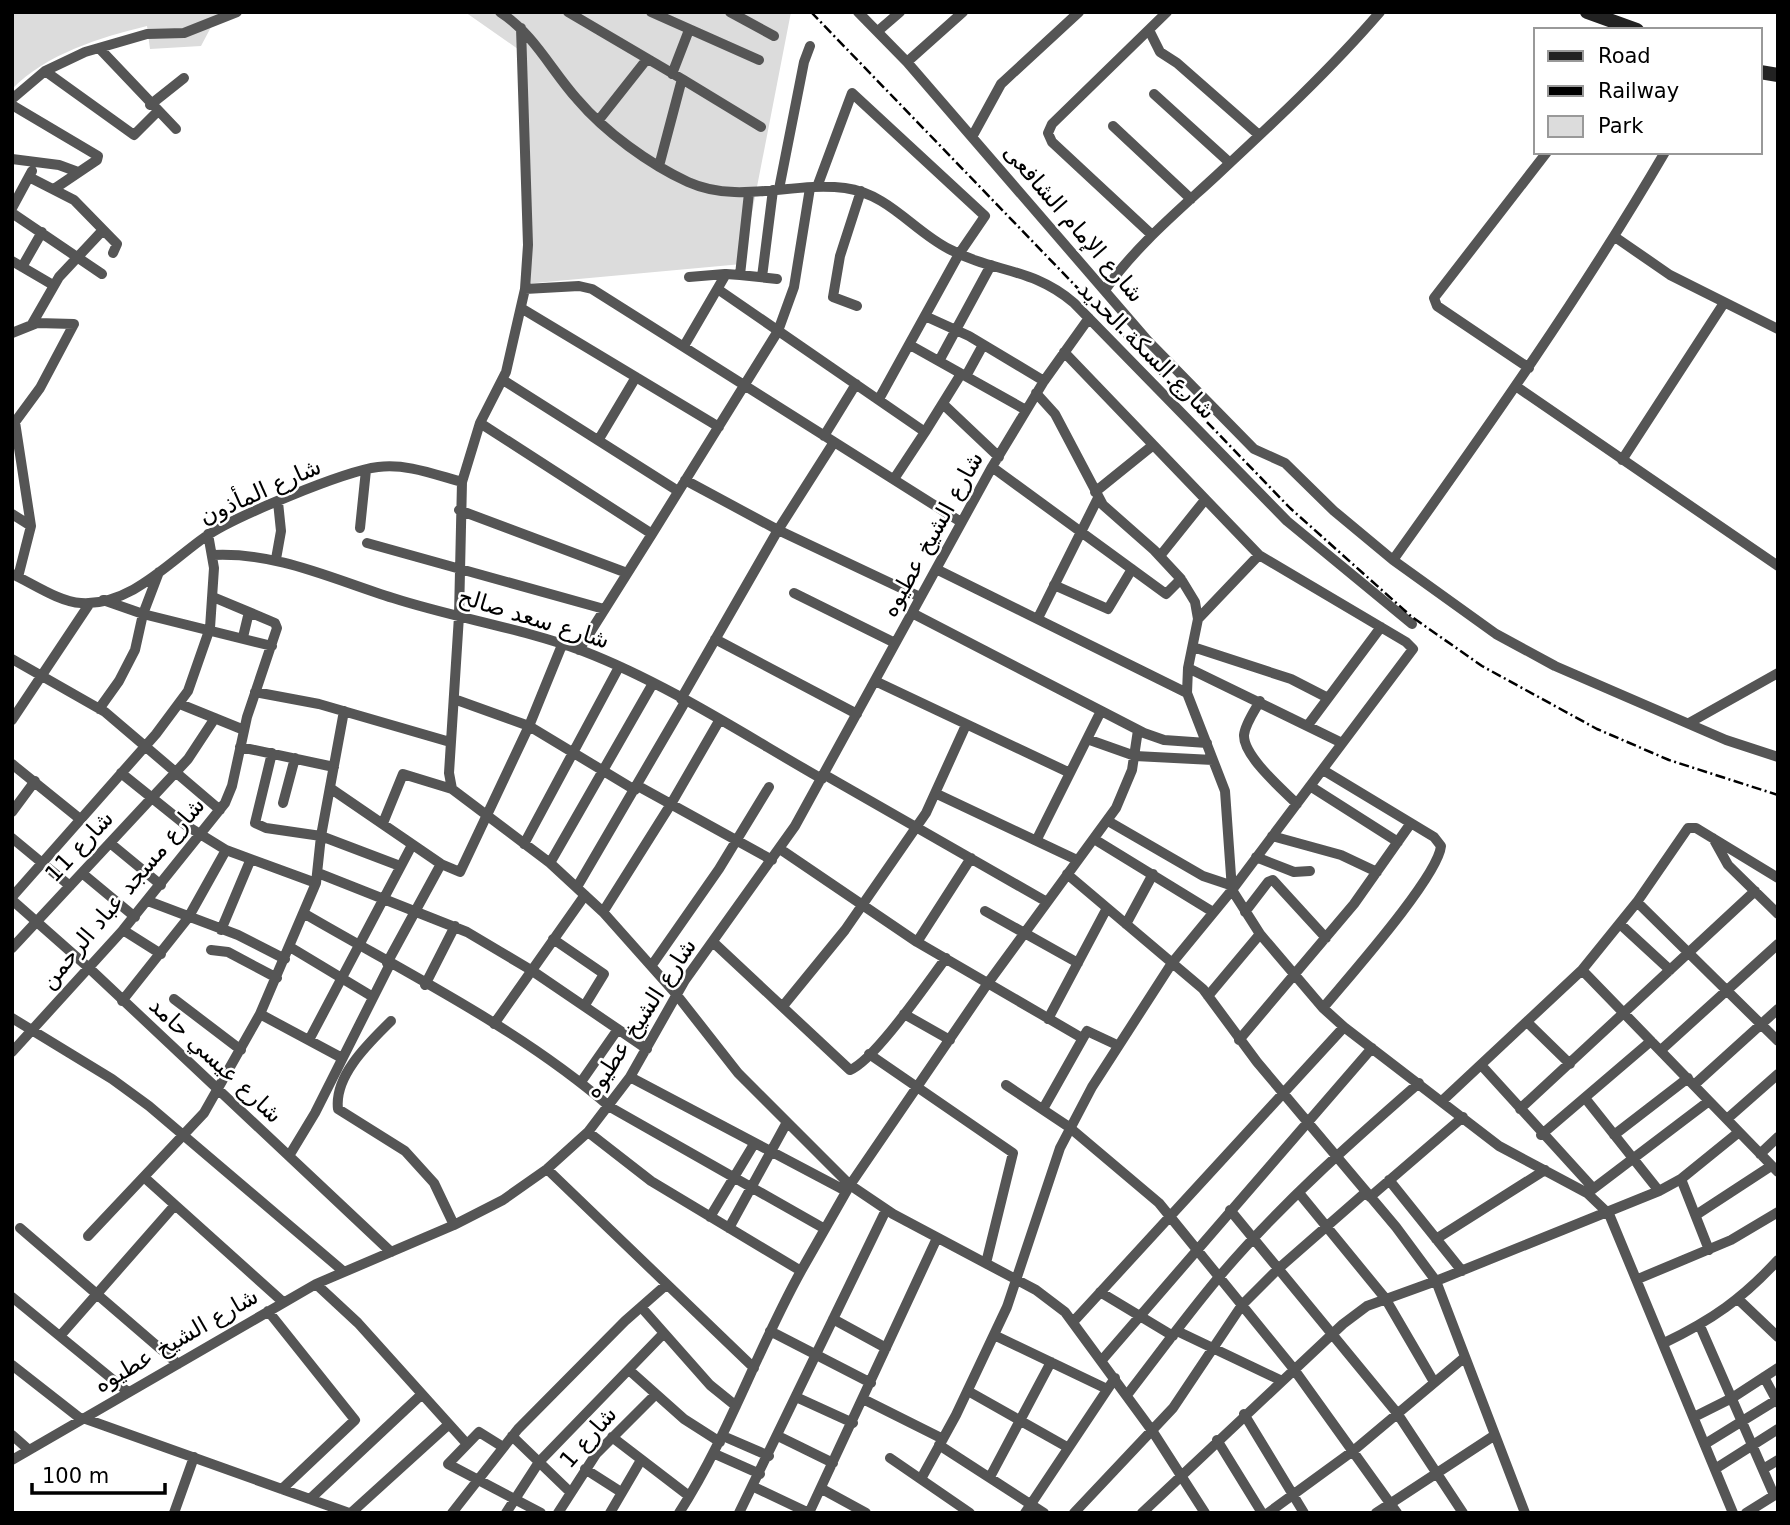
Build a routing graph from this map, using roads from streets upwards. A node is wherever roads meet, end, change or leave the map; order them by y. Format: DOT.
graph roads {
  1 [pos="237,12"];
  2 [pos="500,12"];
  3 [pos="568,12"];
  4 [pos="651,12"];
  5 [pos="730,12"];
  6 [pos="858,12"];
  7 [pos="900,12"];
  8 [pos="963,12"];
  9 [pos="1079,12"];
  10 [pos="1167,12"];
  11 [pos="1381,12"];
  12 [pos="1587,12"];
  13 [pos="522,28"];
  14 [pos="1631,28"];
  15 [pos="689,30"];
  16 [pos="1149,30"];
  17 [pos="878,31"];
  18 [pos="774,36"];
  19 [pos="810,46"];
  20 [pos="99,48"];
  21 [pos="647,60"];
  22 [pos="759,60"];
  23 [pos="907,62"];
  24 [pos="46,71"];
  25 [pos="677,77"];
  26 [pos="184,78"];
  27 [pos="1154,94"];
  28 [pos="12,99"];
  29 [pos="12,105"];
  30 [pos="154,109"];
  31 [pos="598,121"];
  32 [pos="1113,126"];
  33 [pos="761,127"];
  34 [pos="176,129"];
  35 [pos="1259,135"];
  36 [pos="972,137"];
  37 [pos="1545,154"];
  38 [pos="1664,154"];
  39 [pos="12,159"];
  40 [pos="37,163"];
  41 [pos="1230,163"];
  42 [pos="659,166"];
  43 [pos="78,172"];
  44 [pos="29,177"];
  45 [pos="813,188"];
  46 [pos="54,189"];
  47 [pos="776,189"];
  48 [pos="861,191"];
  49 [pos="749,193"];
  50 [pos="1191,200"];
  51 [pos="12,211"];
  52 [pos="103,230"];
  53 [pos="43,232"];
  54 [pos="1152,235"];
  55 [pos="1615,237"];
  56 [pos="113,253"];
  57 [pos="959,254"];
  58 [pos="77,255"];
  59 [pos="17,264"];
  60 [pos="991,265"];
  61 [pos="102,274"];
  62 [pos="725,274"];
  63 [pos="740,275"];
  64 [pos="689,277"];
  65 [pos="762,277"];
  66 [pos="777,279"];
  67 [pos="53,285"];
  68 [pos="525,289"];
  69 [pos="719,290"];
  70 [pos="1105,290"];
  71 [pos="1724,303"];
  72 [pos="857,306"];
  73 [pos="521,308"];
  74 [pos="925,316"];
  75 [pos="1089,318"];
  76 [pos="32,324"];
  77 [pos="1778,329"];
  78 [pos="957,330"];
  79 [pos="778,331"];
  80 [pos="13,332"];
  81 [pos="910,345"];
  82 [pos="983,345"];
  83 [pos="684,346"];
  84 [pos="1063,352"];
  85 [pos="939,361"];
  86 [pos="1529,368"];
  87 [pos="963,375"];
  88 [pos="636,377"];
  89 [pos="503,380"];
  90 [pos="1044,381"];
  91 [pos="856,384"];
  92 [pos="746,385"];
  93 [pos="1517,387"];
  94 [pos="1036,393"];
  95 [pos="879,399"];
  96 [pos="943,404"];
  97 [pos="1026,410"];
  98 [pos="14,422"];
  99 [pos="480,423"];
  100 [pos="719,427"];
  101 [pos="925,432"];
  102 [pos="599,439"];
  103 [pos="829,439"];
  104 [pos="1152,446"];
  105 [pos="1622,460"];
  106 [pos="995,462"];
  107 [pos="366,470"];
  108 [pos="894,479"];
  109 [pos="685,480"];
  110 [pos="462,482"];
  111 [pos="12,484"];
  112 [pos="678,492"];
  113 [pos="25,493"];
  114 [pos="1096,495"];
  115 [pos="1204,501"];
  116 [pos="278,502"];
  117 [pos="459,510"];
  118 [pos="12,514"];
  119 [pos="961,522"];
  120 [pos="30,526"];
  121 [pos="360,528"];
  122 [pos="778,530"];
  123 [pos="1081,531"];
  124 [pos="208,534"];
  125 [pos="652,534"];
  126 [pos="367,544"];
  127 [pos="213,555"];
  128 [pos="1259,555"];
  129 [pos="1160,556"];
  130 [pos="276,559"];
  131 [pos="1393,560"];
  132 [pos="459,566"];
  133 [pos="1778,566"];
  134 [pos="936,569"];
  135 [pos="1132,569"];
  136 [pos="159,572"];
  137 [pos="627,573"];
  138 [pos="15,575"];
  139 [pos="1181,579"];
  140 [pos="1054,585"];
  141 [pos="794,593"];
  142 [pos="214,597"];
  143 [pos="920,597"];
  144 [pos="103,600"];
  145 [pos="90,603"];
  146 [pos="604,609"];
  147 [pos="249,612"];
  148 [pos="912,613"];
  149 [pos="143,614"];
  150 [pos="459,616"];
  151 [pos="1038,618"];
  152 [pos="1198,619"];
  153 [pos="1412,624"];
  154 [pos="1381,627"];
  155 [pos="209,628"];
  156 [pos="243,637"];
  157 [pos="715,639"];
  158 [pos="895,643"];
  159 [pos="562,645"];
  160 [pos="272,646"];
  161 [pos="1193,647"];
  162 [pos="579,650"];
  163 [pos="12,659"];
  164 [pos="619,667"];
  165 [pos="1188,668"];
  166 [pos="1778,673"];
  167 [pos="41,677"];
  168 [pos="875,681"];
  169 [pos="652,685"];
  170 [pos="255,692"];
  171 [pos="1187,693"];
  172 [pos="1328,698"];
  173 [pos="454,699"];
  174 [pos="683,700"];
  175 [pos="1260,701"];
  176 [pos="180,704"];
  177 [pos="99,709"];
  178 [pos="344,711"];
  179 [pos="1101,711"];
  180 [pos="857,714"];
  181 [pos="13,717"];
  182 [pos="215,718"];
  183 [pos="719,720"];
  184 [pos="1689,723"];
  185 [pos="966,725"];
  186 [pos="1308,725"];
  187 [pos="529,726"];
  188 [pos="244,730"];
  189 [pos="1138,730"];
  190 [pos="1087,738"];
  191 [pos="450,743"];
  192 [pos="1207,743"];
  193 [pos="1342,743"];
  194 [pos="145,746"];
  195 [pos="240,747"];
  196 [pos="272,752"];
  197 [pos="574,752"];
  198 [pos="1135,756"];
  199 [pos="1778,757"];
  200 [pos="295,758"];
  201 [pos="1213,760"];
  202 [pos="12,764"];
  203 [pos="334,767"];
  204 [pos="1323,770"];
  205 [pos="604,771"];
  206 [pos="176,772"];
  207 [pos="121,773"];
  208 [pos="1070,773"];
  209 [pos="824,777"];
  210 [pos="35,781"];
  211 [pos="1310,786"];
  212 [pos="769,787"];
  213 [pos="330,788"];
  214 [pos="636,788"];
  215 [pos="452,789"];
  216 [pos="937,794"];
  217 [pos="152,799"];
  218 [pos="283,803"];
  219 [pos="671,804"];
  220 [pos="1297,804"];
  221 [pos="220,810"];
  222 [pos="12,812"];
  223 [pos="487,818"];
  224 [pos="80,819"];
  225 [pos="1108,821"];
  226 [pos="383,823"];
  227 [pos="1411,823"];
  228 [pos="917,826"];
  229 [pos="202,836"];
  230 [pos="321,836"];
  231 [pos="1272,836"];
  232 [pos="12,838"];
  233 [pos="1713,838"];
  234 [pos="1037,839"];
  235 [pos="1094,839"];
  236 [pos="737,841"];
  237 [pos="1398,842"];
  238 [pos="110,843"];
  239 [pos="524,844"];
  240 [pos="412,845"];
  241 [pos="780,849"];
  242 [pos="226,850"];
  243 [pos="1256,857"];
  244 [pos="971,858"];
  245 [pos="772,860"];
  246 [pos="1077,860"];
  247 [pos="43,861"];
  248 [pos="250,861"];
  249 [pos="550,863"];
  250 [pos="441,864"];
  251 [pos="400,866"];
  252 [pos="1310,871"];
  253 [pos="1377,872"];
  254 [pos="82,873"];
  255 [pos="1067,874"];
  256 [pos="1153,874"];
  257 [pos="317,878"];
  258 [pos="1778,878"];
  259 [pos="70,886"];
  260 [pos="161,886"];
  261 [pos="1231,887"];
  262 [pos="581,891"];
  263 [pos="1755,891"];
  264 [pos="12,899"];
  265 [pos="383,899"];
  266 [pos="148,901"];
  267 [pos="1047,902"];
  268 [pos="1637,902"];
  269 [pos="863,905"];
  270 [pos="1107,908"];
  271 [pos="415,910"];
  272 [pos="985,911"];
  273 [pos="603,912"];
  274 [pos="1213,912"];
  275 [pos="1245,912"];
  276 [pos="1778,914"];
  277 [pos="305,915"];
  278 [pos="135,916"];
  279 [pos="188,918"];
  280 [pos="37,920"];
  281 [pos="1126,924"];
  282 [pos="1620,924"];
  283 [pos="455,926"];
  284 [pos="123,930"];
  285 [pos="222,930"];
  286 [pos="1023,934"];
  287 [pos="1260,934"];
  288 [pos="554,939"];
  289 [pos="1326,939"];
  290 [pos="713,942"];
  291 [pos="917,942"];
  292 [pos="1778,944"];
  293 [pos="359,946"];
  294 [pos="290,947"];
  295 [pos="12,948"];
  296 [pos="211,950"];
  297 [pos="1688,952"];
  298 [pos="161,954"];
  299 [pos="946,958"];
  300 [pos="285,959"];
  301 [pos="388,963"];
  302 [pos="1078,963"];
  303 [pos="1172,963"];
  304 [pos="652,965"];
  305 [pos="89,968"];
  306 [pos="531,970"];
  307 [pos="1582,970"];
  308 [pos="1670,970"];
  309 [pos="1294,975"];
  310 [pos="276,978"];
  311 [pos="341,978"];
  312 [pos="988,983"];
  313 [pos="425,985"];
  314 [pos="1727,990"];
  315 [pos="676,994"];
  316 [pos="1209,996"];
  317 [pos="373,997"];
  318 [pos="174,999"];
  319 [pos="122,1001"];
  320 [pos="585,1005"];
  321 [pos="783,1006"];
  322 [pos="1323,1008"];
  323 [pos="1778,1009"];
  324 [pos="260,1014"];
  325 [pos="904,1014"];
  326 [pos="1625,1014"];
  327 [pos="12,1018"];
  328 [pos="1048,1018"];
  329 [pos="391,1021"];
  330 [pos="1528,1023"];
  331 [pos="494,1024"];
  332 [pos="1761,1024"];
  333 [pos="1344,1027"];
  334 [pos="618,1028"];
  335 [pos="31,1031"];
  336 [pos="1082,1038"];
  337 [pos="309,1040"];
  338 [pos="950,1040"];
  339 [pos="1239,1040"];
  340 [pos="1651,1041"];
  341 [pos="1778,1041"];
  342 [pos="1117,1045"];
  343 [pos="1372,1048"];
  344 [pos="648,1049"];
  345 [pos="241,1050"];
  346 [pos="1661,1050"];
  347 [pos="12,1052"];
  348 [pos="869,1054"];
  349 [pos="342,1058"];
  350 [pos="1570,1064"];
  351 [pos="1482,1066"];
  352 [pos="1778,1074"];
  353 [pos="630,1077"];
  354 [pos="581,1082"];
  355 [pos="1691,1082"];
  356 [pos="1419,1083"];
  357 [pos="1006,1085"];
  358 [pos="916,1088"];
  359 [pos="217,1091"];
  360 [pos="1284,1095"];
  361 [pos="1585,1098"];
  362 [pos="1442,1101"];
  363 [pos="1709,1101"];
  364 [pos="610,1107"];
  365 [pos="1044,1109"];
  366 [pos="1520,1109"];
  367 [pos="1463,1118"];
  368 [pos="1727,1119"];
  369 [pos="1307,1121"];
  370 [pos="786,1124"];
  371 [pos="1069,1127"];
  372 [pos="588,1132"];
  373 [pos="1740,1132"];
  374 [pos="1541,1135"];
  375 [pos="1614,1135"];
  376 [pos="184,1136"];
  377 [pos="1778,1137"];
  378 [pos="754,1144"];
  379 [pos="771,1153"];
  380 [pos="1759,1154"];
  381 [pos="1336,1155"];
  382 [pos="289,1156"];
  383 [pos="1633,1160"];
  384 [pos="547,1169"];
  385 [pos="1775,1169"];
  386 [pos="1545,1170"];
  387 [pos="145,1178"];
  388 [pos="733,1179"];
  389 [pos="1681,1179"];
  390 [pos="1390,1180"];
  391 [pos="848,1188"];
  392 [pos="751,1190"];
  393 [pos="1590,1191"];
  394 [pos="1659,1192"];
  395 [pos="1299,1193"];
  396 [pos="1368,1194"];
  397 [pos="175,1205"];
  398 [pos="886,1210"];
  399 [pos="1230,1210"];
  400 [pos="1778,1212"];
  401 [pos="1169,1214"];
  402 [pos="1609,1214"];
  403 [pos="1696,1214"];
  404 [pos="710,1217"];
  405 [pos="454,1226"];
  406 [pos="1326,1226"];
  407 [pos="20,1227"];
  408 [pos="729,1228"];
  409 [pos="824,1229"];
  410 [pos="88,1236"];
  411 [pos="937,1238"];
  412 [pos="1254,1239"];
  413 [pos="1436,1239"];
  414 [pos="1197,1248"];
  415 [pos="1709,1250"];
  416 [pos="391,1252"];
  417 [pos="1778,1260"];
  418 [pos="986,1263"];
  419 [pos="1278,1269"];
  420 [pos="343,1271"];
  421 [pos="802,1271"];
  422 [pos="1462,1271"];
  423 [pos="1219,1277"];
  424 [pos="1638,1279"];
  425 [pos="1017,1280"];
  426 [pos="1436,1281"];
  427 [pos="316,1284"];
  428 [pos="666,1285"];
  429 [pos="1100,1292"];
  430 [pos="96,1293"];
  431 [pos="12,1297"];
  432 [pos="1385,1298"];
  433 [pos="1739,1300"];
  434 [pos="283,1302"];
  435 [pos="1242,1305"];
  436 [pos="641,1307"];
  437 [pos="268,1311"];
  438 [pos="1140,1316"];
  439 [pos="833,1319"];
  440 [pos="1073,1322"];
  441 [pos="1700,1326"];
  442 [pos="770,1331"];
  443 [pos="664,1333"];
  444 [pos="1175,1333"];
  445 [pos="1331,1334"];
  446 [pos="994,1335"];
  447 [pos="60,1336"];
  448 [pos="1778,1337"];
  449 [pos="1664,1343"];
  450 [pos="886,1348"];
  451 [pos="1214,1349"];
  452 [pos="817,1354"];
  453 [pos="1465,1357"];
  454 [pos="1102,1360"];
  455 [pos="1051,1362"];
  456 [pos="178,1364"];
  457 [pos="12,1365"];
  458 [pos="754,1368"];
  459 [pos="1293,1368"];
  460 [pos="1778,1368"];
  461 [pos="629,1370"];
  462 [pos="1764,1377"];
  463 [pos="1115,1378"];
  464 [pos="1280,1380"];
  465 [pos="1434,1382"];
  466 [pos="871,1383"];
  467 [pos="1107,1390"];
  468 [pos="968,1391"];
  469 [pos="128,1392"];
  470 [pos="656,1394"];
  471 [pos="421,1395"];
  472 [pos="1127,1395"];
  473 [pos="796,1397"];
  474 [pos="1732,1398"];
  475 [pos="863,1399"];
  476 [pos="1777,1400"];
  477 [pos="736,1406"];
  478 [pos="1397,1413"];
  479 [pos="1244,1414"];
  480 [pos="1694,1417"];
  481 [pos="82,1419"];
  482 [pos="1019,1420"];
  483 [pos="1742,1421"];
  484 [pos="853,1423"];
  485 [pos="447,1425"];
  486 [pos="1778,1429"];
  487 [pos="1153,1432"];
  488 [pos="1495,1435"];
  489 [pos="12,1436"];
  490 [pos="512,1436"];
  491 [pos="778,1436"];
  492 [pos="612,1437"];
  493 [pos="721,1439"];
  494 [pos="1217,1440"];
  495 [pos="941,1442"];
  496 [pos="467,1444"];
  497 [pos="1705,1444"];
  498 [pos="1752,1445"];
  499 [pos="503,1447"];
  500 [pos="1067,1447"];
  501 [pos="29,1450"];
  502 [pos="1353,1451"];
  503 [pos="715,1454"];
  504 [pos="769,1456"];
  505 [pos="194,1457"];
  506 [pos="890,1458"];
  507 [pos="12,1460"];
  508 [pos="642,1460"];
  509 [pos="1778,1460"];
  510 [pos="539,1462"];
  511 [pos="833,1463"];
  512 [pos="585,1469"];
  513 [pos="1715,1469"];
  514 [pos="1763,1469"];
  515 [pos="1438,1471"];
  516 [pos="760,1474"];
  517 [pos="1182,1475"];
  518 [pos="922,1477"];
  519 [pos="990,1477"];
  520 [pos="477,1481"];
  521 [pos="754,1487"];
  522 [pos="282,1489"];
  523 [pos="822,1489"];
  524 [pos="569,1491"];
  525 [pos="621,1492"];
  526 [pos="1776,1494"];
  527 [pos="689,1496"];
  528 [pos="1294,1496"];
  529 [pos="310,1499"];
  530 [pos="513,1499"];
  531 [pos="1028,1508"];
  532 [pos="1394,1508"];
  533 [pos="174,1513"];
  534 [pos="350,1513"];
  535 [pos="452,1513"];
  536 [pos="506,1513"];
  537 [pos="541,1513"];
  538 [pos="558,1513"];
  539 [pos="610,1513"];
  540 [pos="678,1513"];
  541 [pos="739,1513"];
  542 [pos="809,1513"];
  543 [pos="866,1513"];
  544 [pos="971,1513"];
  545 [pos="1044,1513"];
  546 [pos="1074,1513"];
  547 [pos="1142,1513"];
  548 [pos="1205,1513"];
  549 [pos="1262,1513"];
  550 [pos="1268,1513"];
  551 [pos="1304,1513"];
  552 [pos="1376,1513"];
  553 [pos="1462,1513"];
  554 [pos="1525,1513"];
  555 [pos="1733,1513"];
  556 [pos="1746,1513"];
  1 -- 20 [label="street"];
  2 -- 13 [label="street, شارع السكة الحديد"];
  3 -- 21 [label="street"];
  4 -- 15 [label="street"];
  5 -- 18 [label="street"];
  6 -- 17 [label="street, شارع الإمام الشافعى"];
  7 -- 17 [label="street"];
  8 -- 23 [label="street"];
  9 -- 36 [label="street"];
  10 -- 16 [label="street"];
  11 -- 35 [label="street"];
  12 -- 14 [label="street"];
  13 -- 31 [label="street, شارع السكة الحديد"];
  13 -- 68 [label="street"];
  15 -- 22 [label="street"];
  15 -- 25 [label="street"];
  16 -- 35 [label="street"];
  16 -- 54 [label="street"];
  17 -- 23 [label="street, شارع الإمام الشافعى"];
  19 -- 47 [label="street"];
  20 -- 24 [label="street"];
  20 -- 30 [label="street"];
  21 -- 25 [label="street"];
  21 -- 31 [label="street"];
  23 -- 36 [label="street, شارع الإمام الشافعى"];
  24 -- 28 [label="street"];
  24 -- 30 [label="street"];
  25 -- 33 [label="street"];
  25 -- 42 [label="street"];
  26 -- 30 [label="street"];
  27 -- 41 [label="street"];
  29 -- 43 [label="street"];
  30 -- 34 [label="street"];
  31 -- 42 [label="street, شارع السكة الحديد"];
  32 -- 50 [label="street"];
  35 -- 41 [label="street"];
  36 -- 70 [label="street, شارع الإمام الشافعى"];
  37 -- 86 [label="street"];
  38 -- 55 [label="street"];
  39 -- 40 [label="street"];
  40 -- 43 [label="street"];
  40 -- 44 [label="street"];
  41 -- 50 [label="street"];
  42 -- 49 [label="street, شارع السكة الحديد"];
  43 -- 46 [label="street"];
  44 -- 46 [label="street"];
  44 -- 51 [label="street"];
  45 -- 47 [label="street, شارع السكة الحديد"];
  45 -- 48 [label="street, شارع السكة الحديد"];
  45 -- 57 [label="street"];
  45 -- 79 [label="street"];
  46 -- 52 [label="street"];
  47 -- 49 [label="street, شارع السكة الحديد"];
  47 -- 65 [label="street"];
  48 -- 57 [label="street, شارع السكة الحديد"];
  48 -- 72 [label="street"];
  49 -- 63 [label="street"];
  50 -- 54 [label="street"];
  51 -- 53 [label="street"];
  52 -- 56 [label="street"];
  52 -- 58 [label="street"];
  53 -- 58 [label="street"];
  53 -- 59 [label="street"];
  54 -- 70 [label="street"];
  55 -- 71 [label="street"];
  55 -- 86 [label="street"];
  57 -- 60 [label="street, شارع السكة الحديد"];
  57 -- 74 [label="street"];
  58 -- 61 [label="street"];
  58 -- 67 [label="street"];
  59 -- 67 [label="street"];
  60 -- 75 [label="street, شارع السكة الحديد"];
  60 -- 78 [label="street"];
  62 -- 63 [label="street"];
  62 -- 64 [label="street"];
  62 -- 69 [label="street"];
  63 -- 65 [label="street"];
  65 -- 66 [label="street"];
  67 -- 76 [label="street"];
  68 -- 73 [label="street"];
  68 -- 83 [label="street"];
  69 -- 79 [label="street"];
  69 -- 83 [label="street"];
  70 -- 131 [label="street, شارع الإمام الشافعى"];
  71 -- 77 [label="street"];
  71 -- 105 [label="street"];
  73 -- 88 [label="street"];
  73 -- 89 [label="street"];
  74 -- 78 [label="street"];
  74 -- 81 [label="street"];
  75 -- 84 [label="street, شارع الشيخ عطيوه"];
  75 -- 153 [label="street, شارع السكة الحديد"];
  76 -- 80 [label="street"];
  76 -- 98 [label="street"];
  78 -- 82 [label="street"];
  78 -- 85 [label="street"];
  79 -- 91 [label="street"];
  79 -- 92 [label="street"];
  81 -- 85 [label="street"];
  81 -- 95 [label="street"];
  82 -- 87 [label="street"];
  82 -- 90 [label="street"];
  83 -- 92 [label="street"];
  84 -- 90 [label="street, شارع الشيخ عطيوه"];
  84 -- 104 [label="street"];
  85 -- 87 [label="street"];
  86 -- 93 [label="street"];
  87 -- 96 [label="street"];
  87 -- 97 [label="street"];
  88 -- 100 [label="street"];
  88 -- 102 [label="street"];
  89 -- 99 [label="street"];
  89 -- 102 [label="street"];
  90 -- 94 [label="street, شارع الشيخ عطيوه"];
  91 -- 95 [label="street"];
  91 -- 103 [label="street"];
  92 -- 100 [label="street"];
  92 -- 103 [label="street"];
  93 -- 105 [label="street"];
  93 -- 131 [label="street"];
  94 -- 97 [label="street, شارع الشيخ عطيوه"];
  94 -- 114 [label="street"];
  95 -- 101 [label="street"];
  96 -- 101 [label="street"];
  96 -- 106 [label="street"];
  97 -- 106 [label="street, شارع الشيخ عطيوه"];
  98 -- 113 [label="street"];
  99 -- 110 [label="street"];
  99 -- 125 [label="street"];
  100 -- 109 [label="street"];
  101 -- 108 [label="street"];
  102 -- 112 [label="street"];
  103 -- 108 [label="street"];
  103 -- 122 [label="street"];
  104 -- 114 [label="street"];
  104 -- 115 [label="street"];
  105 -- 133 [label="street"];
  106 -- 119 [label="street, شارع الشيخ عطيوه"];
  106 -- 123 [label="street"];
  107 -- 110 [label="street, شارع المأذون"];
  107 -- 116 [label="street, شارع المأذون"];
  107 -- 121 [label="street"];
  108 -- 119 [label="street"];
  109 -- 112 [label="street"];
  109 -- 122 [label="street"];
  110 -- 117 [label="street"];
  111 -- 113 [label="street"];
  112 -- 125 [label="street"];
  113 -- 120 [label="street"];
  114 -- 123 [label="street"];
  114 -- 129 [label="street"];
  115 -- 128 [label="street"];
  115 -- 129 [label="street"];
  116 -- 124 [label="street, شارع المأذون"];
  116 -- 130 [label="street"];
  117 -- 132 [label="street"];
  117 -- 137 [label="street"];
  118 -- 120 [label="street"];
  119 -- 134 [label="street, شارع الشيخ عطيوه"];
  120 -- 138 [label="street"];
  122 -- 143 [label="street"];
  122 -- 157 [label="street"];
  123 -- 135 [label="street"];
  123 -- 140 [label="street"];
  124 -- 127 [label="street"];
  124 -- 136 [label="street, شارع المأذون"];
  125 -- 137 [label="street"];
  126 -- 132 [label="street"];
  127 -- 130 [label="street, شارع سعد صالح"];
  127 -- 142 [label="street"];
  128 -- 152 [label="street"];
  128 -- 154 [label="street"];
  129 -- 139 [label="street"];
  130 -- 150 [label="street, شارع سعد صالح"];
  131 -- 184 [label="street, شارع الإمام الشافعى"];
  132 -- 146 [label="street"];
  132 -- 150 [label="street"];
  134 -- 143 [label="street, شارع الشيخ عطيوه"];
  134 -- 151 [label="street"];
  135 -- 139 [label="street"];
  135 -- 140 [label="street"];
  136 -- 144 [label="street, شارع المأذون"];
  136 -- 149 [label="street"];
  137 -- 146 [label="street"];
  138 -- 145 [label="street, شارع المأذون"];
  139 -- 152 [label="street"];
  140 -- 151 [label="street"];
  141 -- 158 [label="street"];
  142 -- 147 [label="street"];
  142 -- 155 [label="street"];
  143 -- 148 [label="street, شارع الشيخ عطيوه"];
  144 -- 145 [label="street, شارع المأذون"];
  144 -- 149 [label="street"];
  145 -- 167 [label="street"];
  146 -- 162 [label="street"];
  147 -- 156 [label="street"];
  147 -- 160 [label="street, شارع مسجد عباد الرحمن"];
  148 -- 158 [label="street, شارع الشيخ عطيوه"];
  148 -- 179 [label="street"];
  149 -- 155 [label="street"];
  149 -- 177 [label="street"];
  150 -- 159 [label="street, شارع سعد صالح"];
  150 -- 173 [label="street"];
  151 -- 171 [label="street"];
  152 -- 161 [label="street"];
  154 -- 172 [label="street"];
  154 -- 193 [label="street"];
  155 -- 156 [label="street"];
  155 -- 176 [label="street"];
  156 -- 160 [label="street"];
  157 -- 174 [label="street"];
  157 -- 180 [label="street"];
  158 -- 168 [label="street, شارع الشيخ عطيوه"];
  159 -- 162 [label="street, شارع سعد صالح"];
  159 -- 187 [label="street"];
  160 -- 170 [label="street, شارع مسجد عباد الرحمن"];
  161 -- 165 [label="street"];
  161 -- 172 [label="street"];
  162 -- 164 [label="street, شارع سعد صالح"];
  163 -- 167 [label="street"];
  164 -- 169 [label="street, شارع سعد صالح"];
  164 -- 197 [label="street"];
  165 -- 171 [label="street"];
  165 -- 175 [label="street"];
  166 -- 184 [label="street"];
  167 -- 177 [label="street"];
  167 -- 181 [label="street"];
  168 -- 180 [label="street, شارع الشيخ عطيوه"];
  168 -- 185 [label="street"];
  169 -- 174 [label="street, شارع سعد صالح"];
  169 -- 205 [label="street"];
  170 -- 178 [label="street"];
  170 -- 188 [label="street, شارع مسجد عباد الرحمن"];
  171 -- 192 [label="street"];
  172 -- 186 [label="street"];
  173 -- 187 [label="street"];
  173 -- 191 [label="street"];
  174 -- 183 [label="street, شارع سعد صالح"];
  174 -- 214 [label="street"];
  175 -- 186 [label="street"];
  175 -- 220 [label="street"];
  176 -- 182 [label="street"];
  176 -- 194 [label="street"];
  177 -- 194 [label="street"];
  178 -- 191 [label="street"];
  178 -- 203 [label="street"];
  179 -- 189 [label="street"];
  179 -- 190 [label="street"];
  180 -- 209 [label="street, شارع الشيخ عطيوه"];
  182 -- 188 [label="street"];
  182 -- 206 [label="street, شارع 11"];
  183 -- 209 [label="street, شارع سعد صالح"];
  183 -- 219 [label="street"];
  184 -- 199 [label="street, شارع الإمام الشافعى"];
  185 -- 208 [label="street"];
  185 -- 216 [label="street"];
  186 -- 193 [label="street"];
  187 -- 197 [label="street"];
  187 -- 223 [label="street"];
  188 -- 195 [label="street, شارع مسجد عباد الرحمن"];
  189 -- 192 [label="street"];
  189 -- 198 [label="street"];
  190 -- 198 [label="street"];
  190 -- 208 [label="street"];
  191 -- 215 [label="street"];
  192 -- 201 [label="street"];
  193 -- 204 [label="street"];
  194 -- 206 [label="street"];
  194 -- 207 [label="street"];
  195 -- 196 [label="street"];
  195 -- 221 [label="street, شارع مسجد عباد الرحمن"];
  196 -- 200 [label="street"];
  196 -- 230 [label="street"];
  197 -- 205 [label="street"];
  197 -- 239 [label="street"];
  198 -- 201 [label="street"];
  198 -- 225 [label="street"];
  200 -- 203 [label="street"];
  200 -- 218 [label="street"];
  201 -- 261 [label="street"];
  202 -- 210 [label="street"];
  203 -- 213 [label="street"];
  204 -- 211 [label="street"];
  204 -- 227 [label="street"];
  205 -- 214 [label="street"];
  205 -- 249 [label="street"];
  206 -- 217 [label="street, شارع 11"];
  206 -- 221 [label="street"];
  207 -- 217 [label="street"];
  207 -- 224 [label="street"];
  208 -- 234 [label="street"];
  209 -- 228 [label="street, شارع سعد صالح"];
  209 -- 241 [label="street, شارع الشيخ عطيوه"];
  210 -- 222 [label="street"];
  210 -- 224 [label="street"];
  211 -- 220 [label="street"];
  211 -- 237 [label="street"];
  212 -- 236 [label="street"];
  213 -- 226 [label="street"];
  213 -- 230 [label="street"];
  214 -- 219 [label="street"];
  214 -- 262 [label="street"];
  215 -- 223 [label="street"];
  215 -- 226 [label="street"];
  216 -- 228 [label="street"];
  216 -- 234 [label="street"];
  217 -- 229 [label="street"];
  217 -- 238 [label="street, شارع 11"];
  219 -- 236 [label="street"];
  219 -- 273 [label="street"];
  220 -- 231 [label="street"];
  221 -- 229 [label="street, شارع مسجد عباد الرحمن"];
  223 -- 239 [label="street"];
  223 -- 250 [label="street"];
  224 -- 247 [label="street"];
  225 -- 235 [label="street"];
  225 -- 261 [label="street"];
  226 -- 240 [label="street"];
  227 -- 237 [label="street"];
  227 -- 322 [label="street"];
  228 -- 244 [label="street, شارع سعد صالح"];
  228 -- 269 [label="street"];
  229 -- 242 [label="street"];
  229 -- 260 [label="street, شارع مسجد عباد الرحمن"];
  230 -- 251 [label="street"];
  230 -- 257 [label="street"];
  231 -- 243 [label="street"];
  231 -- 253 [label="street"];
  232 -- 247 [label="street"];
  233 -- 258 [label="street"];
  233 -- 263 [label="street"];
  233 -- 268 [label="street"];
  234 -- 246 [label="street"];
  235 -- 246 [label="street"];
  235 -- 256 [label="street"];
  236 -- 245 [label="street"];
  236 -- 304 [label="street"];
  237 -- 253 [label="street"];
  238 -- 254 [label="street, شارع 11"];
  238 -- 260 [label="street"];
  239 -- 249 [label="street"];
  240 -- 250 [label="street"];
  240 -- 251 [label="street"];
  241 -- 245 [label="street, شارع الشيخ عطيوه"];
  241 -- 269 [label="street"];
  242 -- 248 [label="street"];
  242 -- 279 [label="street"];
  243 -- 252 [label="street"];
  243 -- 261 [label="street"];
  244 -- 267 [label="street, شارع سعد صالح"];
  244 -- 291 [label="street"];
  245 -- 290 [label="street, شارع الشيخ عطيوه"];
  246 -- 255 [label="street"];
  247 -- 259 [label="street"];
  247 -- 264 [label="street"];
  248 -- 257 [label="street"];
  248 -- 285 [label="street"];
  249 -- 262 [label="street"];
  250 -- 271 [label="street"];
  251 -- 265 [label="street"];
  253 -- 289 [label="street"];
  254 -- 259 [label="street, شارع 11"];
  254 -- 278 [label="street"];
  255 -- 267 [label="street"];
  255 -- 270 [label="street"];
  256 -- 274 [label="street"];
  256 -- 281 [label="street"];
  257 -- 265 [label="street"];
  257 -- 277 [label="street"];
  259 -- 280 [label="street, شارع 11"];
  260 -- 266 [label="street, شارع مسجد عباد الرحمن"];
  261 -- 274 [label="street"];
  261 -- 275 [label="street"];
  262 -- 273 [label="street"];
  262 -- 288 [label="street"];
  263 -- 276 [label="street"];
  263 -- 297 [label="street"];
  264 -- 280 [label="street, شارع عيسي حامد"];
  265 -- 271 [label="street"];
  265 -- 293 [label="street"];
  266 -- 278 [label="street, شارع مسجد عباد الرحمن"];
  266 -- 279 [label="street"];
  267 -- 286 [label="street"];
  268 -- 282 [label="street"];
  268 -- 297 [label="street"];
  269 -- 291 [label="street"];
  269 -- 321 [label="street"];
  270 -- 281 [label="street"];
  270 -- 302 [label="street"];
  271 -- 283 [label="street"];
  271 -- 301 [label="street"];
  272 -- 286 [label="street"];
  273 -- 304 [label="street"];
  274 -- 303 [label="street"];
  275 -- 287 [label="street"];
  275 -- 289 [label="street"];
  277 -- 293 [label="street"];
  277 -- 294 [label="street"];
  278 -- 284 [label="street, شارع مسجد عباد الرحمن"];
  279 -- 285 [label="street"];
  279 -- 298 [label="street"];
  280 -- 295 [label="street, شارع 11"];
  280 -- 305 [label="street, شارع عيسي حامد"];
  281 -- 303 [label="street"];
  282 -- 307 [label="street"];
  282 -- 308 [label="street"];
  283 -- 306 [label="street"];
  283 -- 313 [label="street"];
  284 -- 298 [label="street"];
  284 -- 305 [label="street, شارع مسجد عباد الرحمن"];
  285 -- 300 [label="street"];
  286 -- 302 [label="street"];
  286 -- 312 [label="street"];
  287 -- 309 [label="street"];
  287 -- 316 [label="street"];
  288 -- 306 [label="street"];
  288 -- 320 [label="street"];
  289 -- 309 [label="street"];
  290 -- 315 [label="street, شارع الشيخ عطيوه"];
  290 -- 321 [label="street"];
  291 -- 299 [label="street"];
  292 -- 314 [label="street"];
  293 -- 301 [label="street"];
  293 -- 311 [label="street"];
  294 -- 300 [label="street"];
  294 -- 311 [label="street"];
  296 -- 310 [label="street"];
  297 -- 308 [label="street"];
  297 -- 314 [label="street"];
  298 -- 319 [label="street"];
  299 -- 312 [label="street"];
  299 -- 325 [label="street"];
  300 -- 310 [label="street"];
  301 -- 313 [label="street"];
  301 -- 317 [label="street"];
  302 -- 328 [label="street"];
  303 -- 316 [label="street"];
  303 -- 342 [label="street"];
  304 -- 315 [label="street"];
  305 -- 319 [label="street, شارع عيسي حامد"];
  305 -- 335 [label="street, شارع مسجد عباد الرحمن"];
  306 -- 320 [label="street"];
  306 -- 331 [label="street"];
  307 -- 326 [label="street"];
  307 -- 330 [label="street"];
  308 -- 326 [label="street"];
  309 -- 322 [label="street"];
  309 -- 339 [label="street"];
  310 -- 324 [label="street"];
  311 -- 317 [label="street"];
  311 -- 337 [label="street"];
  312 -- 328 [label="street"];
  312 -- 338 [label="street"];
  313 -- 331 [label="street"];
  314 -- 332 [label="street"];
  314 -- 346 [label="street"];
  315 -- 344 [label="street, شارع الشيخ عطيوه"];
  315 -- 370 [label="street"];
  316 -- 339 [label="street"];
  317 -- 349 [label="street"];
  318 -- 345 [label="street"];
  319 -- 359 [label="street, شارع عيسي حامد"];
  320 -- 334 [label="street"];
  321 -- 348 [label="street"];
  322 -- 333 [label="street"];
  323 -- 332 [label="street"];
  324 -- 337 [label="street"];
  324 -- 345 [label="street"];
  325 -- 338 [label="street"];
  325 -- 348 [label="street"];
  326 -- 340 [label="street"];
  326 -- 350 [label="street"];
  327 -- 335 [label="street"];
  328 -- 336 [label="street"];
  329 -- 405 [label="street"];
  330 -- 350 [label="street"];
  330 -- 351 [label="street"];
  331 -- 354 [label="street"];
  332 -- 341 [label="street"];
  332 -- 355 [label="street"];
  333 -- 343 [label="street"];
  333 -- 360 [label="street"];
  334 -- 344 [label="street"];
  334 -- 354 [label="street"];
  335 -- 347 [label="street, شارع مسجد عباد الرحمن"];
  335 -- 376 [label="street"];
  336 -- 342 [label="street"];
  336 -- 365 [label="street"];
  337 -- 349 [label="street"];
  338 -- 358 [label="street"];
  339 -- 360 [label="street"];
  340 -- 346 [label="street"];
  340 -- 361 [label="street"];
  342 -- 371 [label="street"];
  343 -- 356 [label="street"];
  343 -- 369 [label="street"];
  344 -- 353 [label="street, شارع الشيخ عطيوه"];
  345 -- 359 [label="street"];
  346 -- 355 [label="street"];
  348 -- 358 [label="street"];
  349 -- 382 [label="street"];
  350 -- 366 [label="street"];
  351 -- 362 [label="street"];
  351 -- 366 [label="street"];
  352 -- 368 [label="street"];
  353 -- 364 [label="street, شارع الشيخ عطيوه"];
  353 -- 378 [label="street"];
  354 -- 364 [label="street"];
  355 -- 363 [label="street"];
  355 -- 375 [label="street"];
  356 -- 362 [label="street"];
  356 -- 381 [label="street"];
  357 -- 365 [label="street"];
  358 -- 391 [label="street"];
  358 -- 418 [label="street"];
  359 -- 376 [label="street"];
  359 -- 382 [label="street, شارع عيسي حامد"];
  360 -- 369 [label="street"];
  360 -- 401 [label="street"];
  361 -- 374 [label="street"];
  361 -- 375 [label="street"];
  362 -- 367 [label="street"];
  363 -- 368 [label="street"];
  363 -- 383 [label="street"];
  364 -- 372 [label="street, شارع الشيخ عطيوه"];
  364 -- 388 [label="street"];
  365 -- 371 [label="street"];
  366 -- 374 [label="street"];
  367 -- 386 [label="street"];
  367 -- 390 [label="street"];
  368 -- 373 [label="street"];
  369 -- 381 [label="street"];
  369 -- 399 [label="street"];
  370 -- 379 [label="street"];
  370 -- 391 [label="street"];
  371 -- 401 [label="street"];
  371 -- 425 [label="street"];
  372 -- 384 [label="street, شارع الشيخ عطيوه"];
  372 -- 404 [label="street"];
  373 -- 380 [label="street"];
  373 -- 389 [label="street"];
  374 -- 393 [label="street"];
  375 -- 383 [label="street"];
  376 -- 387 [label="street"];
  376 -- 420 [label="street"];
  377 -- 380 [label="street"];
  378 -- 379 [label="street"];
  378 -- 388 [label="street"];
  379 -- 391 [label="street"];
  379 -- 392 [label="street"];
  380 -- 385 [label="street"];
  381 -- 395 [label="street"];
  381 -- 396 [label="street"];
  382 -- 416 [label="street, شارع عيسي حامد"];
  383 -- 393 [label="street"];
  383 -- 394 [label="street"];
  384 -- 405 [label="street, شارع الشيخ عطيوه"];
  384 -- 428 [label="street"];
  385 -- 403 [label="street"];
  386 -- 393 [label="street"];
  386 -- 413 [label="street"];
  387 -- 397 [label="street"];
  387 -- 410 [label="street"];
  388 -- 392 [label="street"];
  388 -- 404 [label="street"];
  389 -- 394 [label="street"];
  389 -- 403 [label="street"];
  390 -- 396 [label="street"];
  390 -- 413 [label="street"];
  391 -- 398 [label="street"];
  391 -- 409 [label="street"];
  392 -- 408 [label="street"];
  392 -- 409 [label="street"];
  393 -- 402 [label="street"];
  394 -- 402 [label="street"];
  395 -- 406 [label="street"];
  395 -- 412 [label="street"];
  396 -- 406 [label="street"];
  396 -- 426 [label="street"];
  397 -- 430 [label="street"];
  397 -- 434 [label="street"];
  398 -- 411 [label="street"];
  398 -- 439 [label="street"];
  399 -- 412 [label="street"];
  399 -- 414 [label="street"];
  400 -- 415 [label="street"];
  401 -- 414 [label="street"];
  401 -- 429 [label="street"];
  402 -- 422 [label="street"];
  402 -- 424 [label="street"];
  403 -- 415 [label="street"];
  404 -- 408 [label="street"];
  405 -- 416 [label="street, شارع الشيخ عطيوه"];
  406 -- 419 [label="street"];
  406 -- 432 [label="street"];
  407 -- 430 [label="street"];
  408 -- 421 [label="street"];
  409 -- 421 [label="street"];
  411 -- 418 [label="street"];
  411 -- 450 [label="street"];
  412 -- 419 [label="street"];
  412 -- 423 [label="street"];
  413 -- 422 [label="street"];
  414 -- 423 [label="street"];
  414 -- 438 [label="street"];
  415 -- 424 [label="street"];
  416 -- 420 [label="street, شارع الشيخ عطيوه"];
  417 -- 433 [label="street"];
  418 -- 425 [label="street"];
  419 -- 435 [label="street"];
  419 -- 445 [label="street"];
  420 -- 427 [label="street, شارع الشيخ عطيوه"];
  421 -- 442 [label="street"];
  422 -- 426 [label="street"];
  423 -- 435 [label="street"];
  423 -- 444 [label="street"];
  424 -- 449 [label="street"];
  425 -- 440 [label="street"];
  425 -- 446 [label="street"];
  426 -- 432 [label="street"];
  426 -- 453 [label="street"];
  427 -- 434 [label="street, شارع الشيخ عطيوه"];
  427 -- 471 [label="street"];
  428 -- 436 [label="street"];
  428 -- 458 [label="street"];
  429 -- 438 [label="street"];
  429 -- 440 [label="street"];
  430 -- 447 [label="street"];
  430 -- 456 [label="street"];
  431 -- 447 [label="street"];
  432 -- 445 [label="street"];
  432 -- 465 [label="street"];
  433 -- 441 [label="street"];
  433 -- 448 [label="street"];
  434 -- 437 [label="street, شارع الشيخ عطيوه"];
  435 -- 451 [label="street"];
  435 -- 459 [label="street"];
  436 -- 443 [label="street"];
  436 -- 490 [label="street"];
  437 -- 456 [label="street, شارع الشيخ عطيوه"];
  437 -- 522 [label="street"];
  438 -- 444 [label="street"];
  438 -- 454 [label="street"];
  439 -- 450 [label="street"];
  439 -- 452 [label="street"];
  440 -- 454 [label="street"];
  441 -- 449 [label="street"];
  441 -- 474 [label="street"];
  442 -- 452 [label="street"];
  442 -- 458 [label="street"];
  443 -- 461 [label="street"];
  443 -- 477 [label="street"];
  444 -- 451 [label="street"];
  444 -- 472 [label="street"];
  445 -- 459 [label="street"];
  445 -- 478 [label="street"];
  446 -- 455 [label="street"];
  446 -- 468 [label="street"];
  447 -- 469 [label="street"];
  449 -- 480 [label="street"];
  450 -- 466 [label="street"];
  451 -- 464 [label="street"];
  451 -- 487 [label="street"];
  452 -- 466 [label="street"];
  452 -- 473 [label="street"];
  453 -- 465 [label="street"];
  453 -- 488 [label="street"];
  454 -- 463 [label="street"];
  455 -- 467 [label="street"];
  455 -- 482 [label="street"];
  456 -- 469 [label="street, شارع الشيخ عطيوه"];
  457 -- 481 [label="street"];
  458 -- 477 [label="street"];
  459 -- 464 [label="street"];
  459 -- 502 [label="street"];
  460 -- 462 [label="street"];
  461 -- 470 [label="street"];
  461 -- 510 [label="street"];
  462 -- 474 [label="street"];
  462 -- 476 [label="street"];
  463 -- 467 [label="street"];
  463 -- 472 [label="street"];
  464 -- 479 [label="street"];
  465 -- 478 [label="street"];
  466 -- 475 [label="street"];
  467 -- 500 [label="street"];
  468 -- 482 [label="street"];
  468 -- 495 [label="street"];
  469 -- 481 [label="street, شارع الشيخ عطيوه"];
  470 -- 492 [label="street, شارع 1"];
  470 -- 493 [label="street"];
  471 -- 485 [label="street"];
  471 -- 529 [label="street"];
  472 -- 487 [label="street"];
  473 -- 484 [label="street"];
  473 -- 491 [label="street"];
  474 -- 480 [label="street"];
  474 -- 483 [label="street"];
  475 -- 484 [label="street"];
  475 -- 495 [label="street"];
  476 -- 483 [label="street"];
  477 -- 493 [label="street"];
  478 -- 502 [label="street"];
  478 -- 515 [label="street"];
  479 -- 494 [label="street"];
  479 -- 528 [label="street"];
  480 -- 497 [label="street"];
  481 -- 501 [label="street, شارع الشيخ عطيوه"];
  481 -- 505 [label="street"];
  482 -- 500 [label="street"];
  482 -- 519 [label="street"];
  483 -- 497 [label="street"];
  483 -- 498 [label="street"];
  484 -- 511 [label="street"];
  485 -- 496 [label="street"];
  485 -- 534 [label="street"];
  486 -- 498 [label="street"];
  487 -- 517 [label="street"];
  487 -- 546 [label="street"];
  488 -- 515 [label="street"];
  488 -- 554 [label="street"];
  489 -- 501 [label="street"];
  490 -- 499 [label="street"];
  490 -- 510 [label="street"];
  491 -- 504 [label="street"];
  491 -- 511 [label="street"];
  492 -- 508 [label="street"];
  492 -- 512 [label="street, شارع 1"];
  493 -- 503 [label="street"];
  493 -- 504 [label="street"];
  494 -- 517 [label="street"];
  494 -- 549 [label="street"];
  495 -- 518 [label="street"];
  495 -- 519 [label="street"];
  496 -- 499 [label="street"];
  496 -- 520 [label="street"];
  497 -- 513 [label="street"];
  498 -- 513 [label="street"];
  498 -- 514 [label="street"];
  499 -- 520 [label="street"];
  500 -- 531 [label="street"];
  501 -- 507 [label="street, شارع الشيخ عطيوه"];
  502 -- 528 [label="street"];
  502 -- 532 [label="street"];
  503 -- 516 [label="street"];
  503 -- 527 [label="street"];
  504 -- 516 [label="street"];
  505 -- 522 [label="street"];
  505 -- 533 [label="street"];
  506 -- 518 [label="street"];
  508 -- 525 [label="street"];
  508 -- 527 [label="street"];
  509 -- 514 [label="street"];
  510 -- 524 [label="street"];
  510 -- 530 [label="street"];
  511 -- 523 [label="street"];
  512 -- 524 [label="street, شارع 1"];
  512 -- 525 [label="street"];
  513 -- 555 [label="street"];
  514 -- 526 [label="street"];
  515 -- 532 [label="street"];
  515 -- 553 [label="street"];
  516 -- 521 [label="street"];
  517 -- 547 [label="street"];
  517 -- 548 [label="street"];
  518 -- 544 [label="street"];
  519 -- 531 [label="street"];
  520 -- 530 [label="street"];
  520 -- 535 [label="street"];
  521 -- 541 [label="street"];
  521 -- 542 [label="street"];
  522 -- 529 [label="street"];
  523 -- 542 [label="street"];
  523 -- 543 [label="street"];
  524 -- 538 [label="street, شارع 1"];
  525 -- 539 [label="street"];
  526 -- 556 [label="street"];
  527 -- 540 [label="street"];
  528 -- 550 [label="street"];
  528 -- 551 [label="street"];
  529 -- 534 [label="street"];
  530 -- 536 [label="street"];
  530 -- 537 [label="street"];
  531 -- 545 [label="street"];
  532 -- 552 [label="street"];
}
